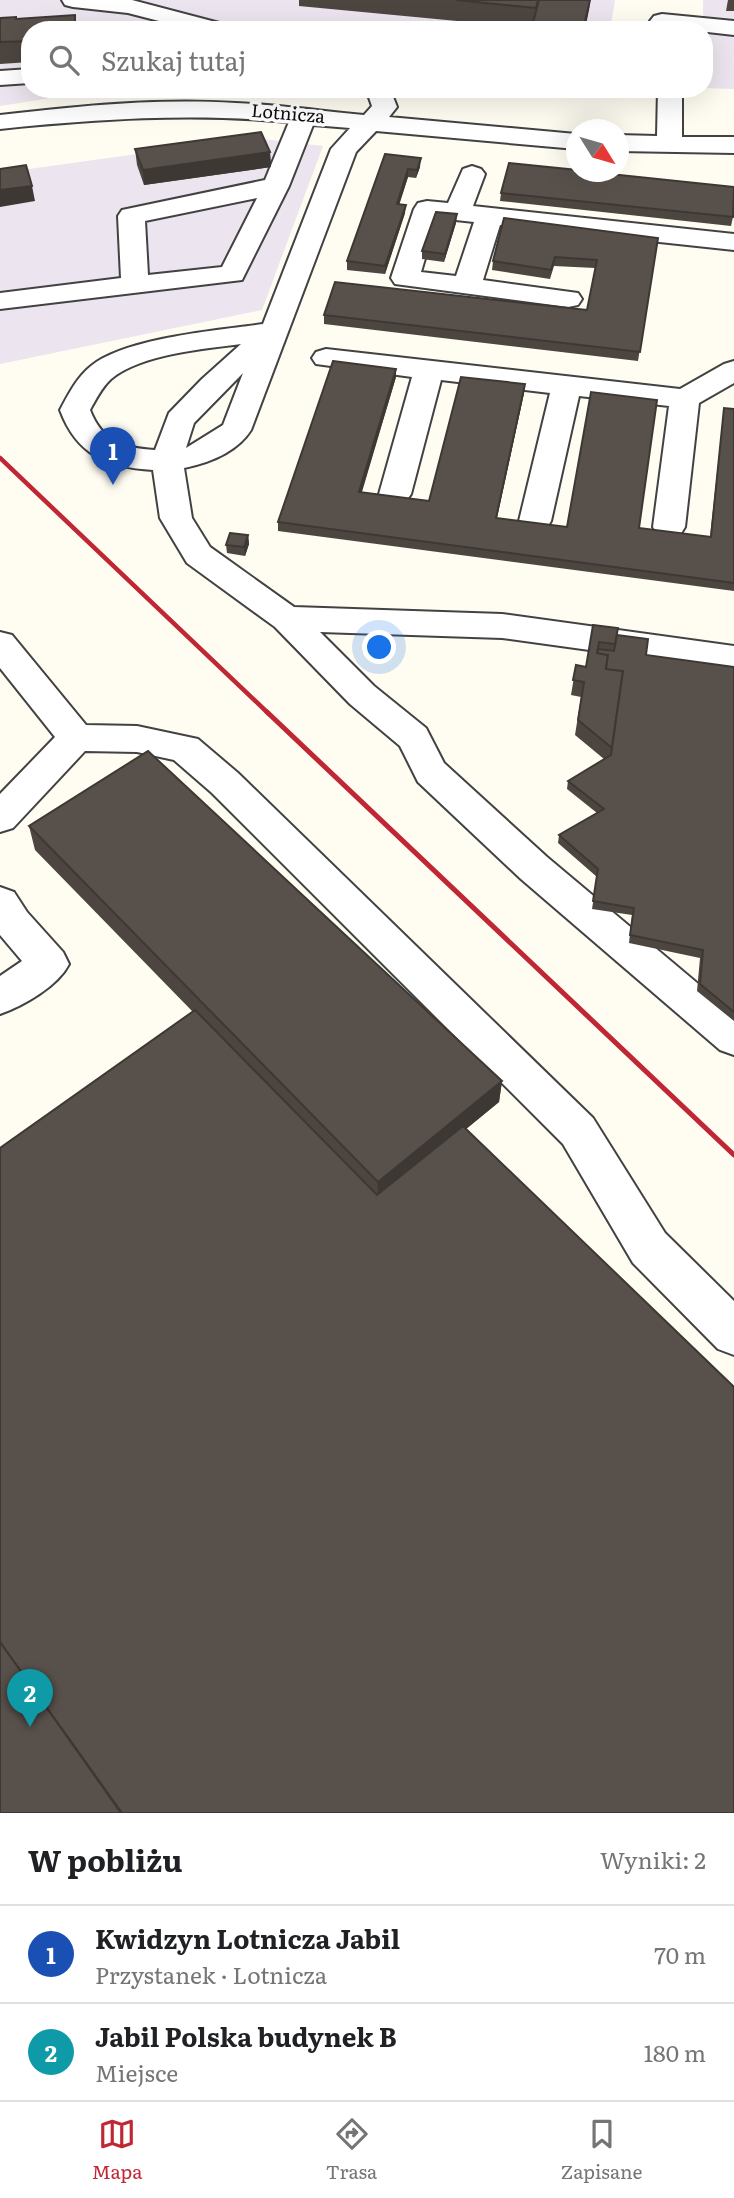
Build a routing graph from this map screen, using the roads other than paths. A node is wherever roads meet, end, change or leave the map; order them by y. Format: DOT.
graph roads {
  1 [pos="73,0"];
  2 [pos="663,17"];
  3 [pos="191,21"];
  4 [pos="689,21"];
  5 [pos="713,25"];
  6 [pos="734,28"];
  7 [pos="21,77"];
  8 [pos="0,78"];
  9 [pos="382,98"];
  10 [pos="670,98"];
  11 [pos="181,99"];
  12 [pos="304,115"];
  13 [pos="0,122"];
  14 [pos="371,122"];
  15 [pos="566,141"];
  16 [pos="629,143"];
  17 [pos="669,144"];
  18 [pos="734,145"];
  19 [pos="472,174"];
  20 [pos="276,186"];
  21 [pos="458,212"];
  22 [pos="489,216"];
  23 [pos="734,242"];
  24 [pos="135,285"];
  25 [pos="467,286"];
  26 [pos="568,299"];
  27 [pos="0,301"];
  28 [pos="273,331"];
  29 [pos="326,358"];
  30 [pos="429,370"];
  31 [pos="734,370"];
  32 [pos="566,386"];
  33 [pos="685,399"];
  34 [pos="167,460"];
  35 [pos="395,494"];
  36 [pos="535,521"];
  37 [pos="669,527"];
  38 [pos="287,619"];
  39 [pos="0,644"];
  40 [pos="734,658"];
  41 [pos="76,738"];
  42 [pos="0,818"];
  43 [pos="0,903"];
  44 [pos="0,997"];
  45 [pos="734,1038"];
  46 [pos="734,1333"];
  1 -- 3 [label="street"];
  2 -- 4 [label="street"];
  5 -- 6 [label="street"];
  7 -- 8 [label="street"];
  9 -- 14 [label="street"];
  10 -- 17 [label="street"];
  11 -- 12 [label="street, Lotnicza"];
  11 -- 13 [label="street, Lotnicza"];
  12 -- 14 [label="street, Lotnicza"];
  12 -- 20 [label="street"];
  14 -- 15 [label="street, Lotnicza"];
  14 -- 28 [label="street"];
  16 -- 17 [label="street"];
  17 -- 18 [label="street"];
  19 -- 21 [label="street"];
  20 -- 24 [label="street"];
  20 -- 24 [label="street"];
  21 -- 22 [label="street"];
  21 -- 25 [label="street"];
  22 -- 23 [label="street"];
  22 -- 25 [label="street"];
  24 -- 27 [label="street"];
  25 -- 26 [label="street"];
  28 -- 34 [label="street"];
  28 -- 34 [label="street"];
  28 -- 34 [label="street"];
  29 -- 30 [label="street"];
  30 -- 32 [label="street"];
  30 -- 35 [label="street"];
  31 -- 33 [label="street"];
  32 -- 33 [label="street"];
  32 -- 36 [label="street"];
  33 -- 37 [label="street"];
  34 -- 38 [label="street"];
  38 -- 40 [label="street"];
  38 -- 45 [label="street"];
  39 -- 41 [label="street"];
  41 -- 42 [label="street"];
  41 -- 46 [label="street"];
  43 -- 44 [label="street"];
}
